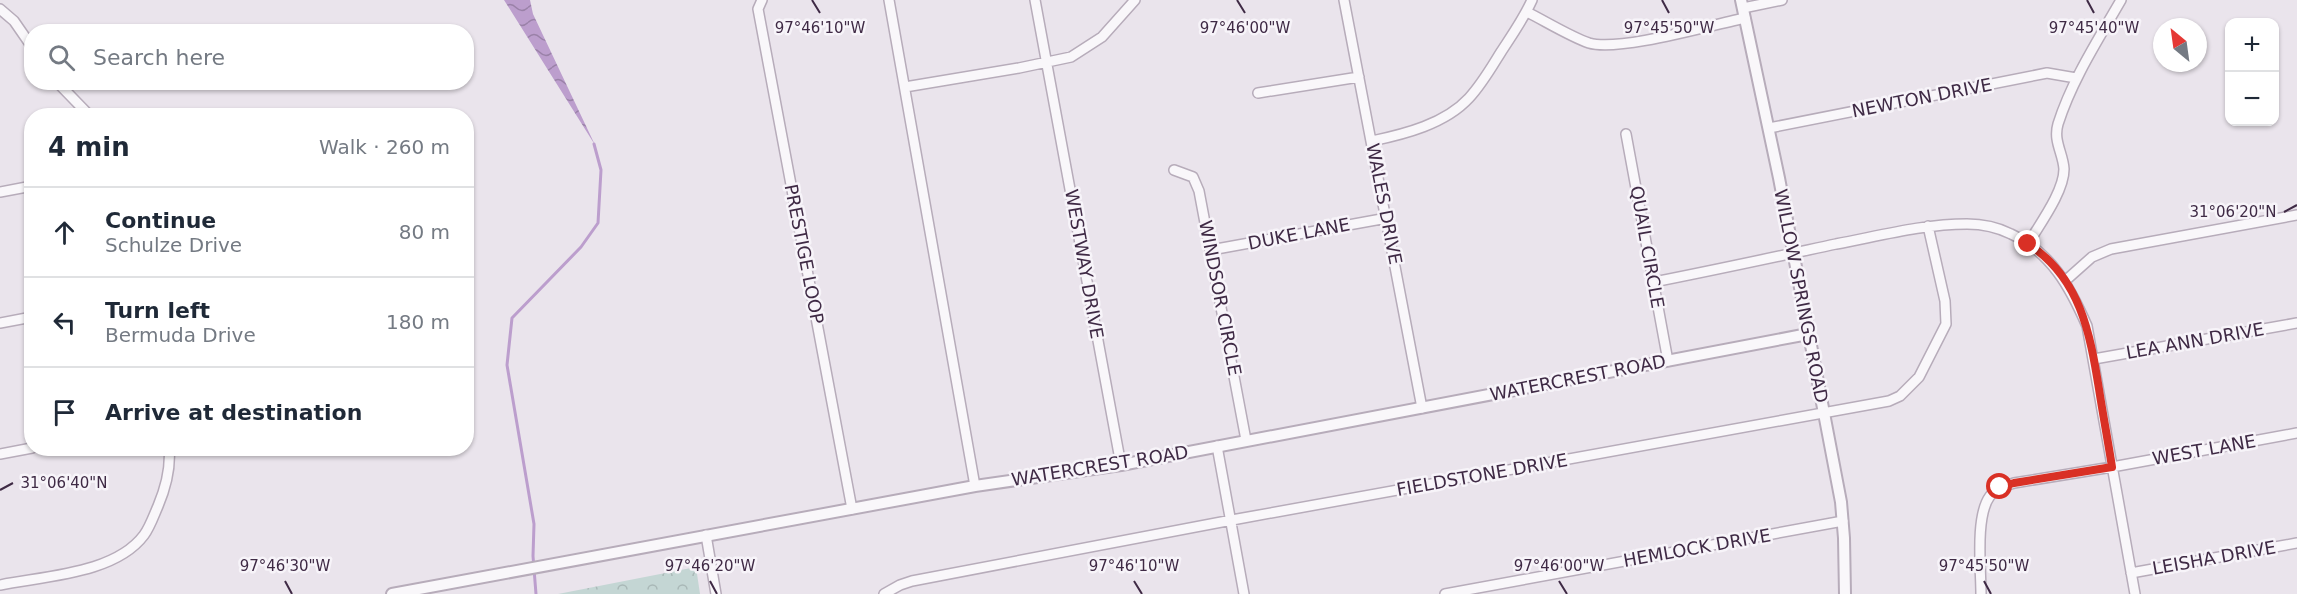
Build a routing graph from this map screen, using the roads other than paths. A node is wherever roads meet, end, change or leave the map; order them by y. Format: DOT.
graph roads {
  1 [pos="762,0"];
  2 [pos="889,0"];
  3 [pos="1035,0"];
  4 [pos="1135,0"];
  5 [pos="1344,0"];
  6 [pos="1532,0"];
  7 [pos="1782,0"];
  8 [pos="2121,0"];
  9 [pos="1743,8"];
  10 [pos="0,9"];
  11 [pos="1527,12"];
  12 [pos="24,35"];
  13 [pos="1048,63"];
  14 [pos="1359,77"];
  15 [pos="2076,78"];
  16 [pos="905,87"];
  17 [pos="65,90"];
  18 [pos="1258,93"];
  19 [pos="82,108"];
  20 [pos="1769,128"];
  21 [pos="1626,134"];
  22 [pos="1372,141"];
  23 [pos="1174,170"];
  24 [pos="24,188"];
  25 [pos="0,192"];
  26 [pos="2297,215"];
  27 [pos="1387,218"];
  28 [pos="1928,226"];
  29 [pos="2028,244"];
  30 [pos="1211,250"];
  31 [pos="1793,254"];
  32 [pos="2065,281"];
  33 [pos="1654,282"];
  34 [pos="24,318"];
  35 [pos="0,323"];
  36 [pos="2297,323"];
  37 [pos="1808,334"];
  38 [pos="2094,359"];
  39 [pos="1668,361"];
  40 [pos="1422,408"];
  41 [pos="1823,414"];
  42 [pos="2297,433"];
  43 [pos="1246,440"];
  44 [pos="1217,446"];
  45 [pos="24,450"];
  46 [pos="0,454"];
  47 [pos="170,456"];
  48 [pos="1121,465"];
  49 [pos="2112,467"];
  50 [pos="975,486"];
  51 [pos="852,509"];
  52 [pos="1232,520"];
  53 [pos="1843,521"];
  54 [pos="706,535"];
  55 [pos="2297,543"];
  56 [pos="2131,573"];
  57 [pos="0,585"];
  58 [pos="392,594"];
  59 [pos="716,594"];
  60 [pos="884,594"];
  61 [pos="1244,594"];
  62 [pos="1445,594"];
  63 [pos="1845,594"];
  64 [pos="1981,594"];
  65 [pos="2135,594"];
  1 -- 51 [label="street, PRESTIGE LOOP"];
  2 -- 16 [label="street"];
  3 -- 13 [label="street, WESTWAY DRIVE"];
  4 -- 13 [label="street"];
  5 -- 14 [label="street, WALES DRIVE"];
  6 -- 11 [label="street"];
  7 -- 9 [label="street"];
  8 -- 15 [label="street"];
  9 -- 11 [label="street"];
  9 -- 20 [label="street, WILLOW SPRINGS ROAD"];
  10 -- 12 [label="street"];
  11 -- 22 [label="street"];
  13 -- 16 [label="street"];
  13 -- 48 [label="street, WESTWAY DRIVE"];
  14 -- 18 [label="street"];
  14 -- 22 [label="street, WALES DRIVE"];
  15 -- 20 [label="street, NEWTON DRIVE"];
  15 -- 29 [label="street"];
  16 -- 50 [label="street"];
  17 -- 19 [label="street"];
  20 -- 31 [label="street, WILLOW SPRINGS ROAD"];
  21 -- 33 [label="street, QUAIL CIRCLE"];
  22 -- 27 [label="street, WALES DRIVE"];
  23 -- 30 [label="street, WINDSOR CIRCLE"];
  24 -- 25 [label="street"];
  26 -- 32 [label="street"];
  27 -- 30 [label="street, DUKE LANE"];
  27 -- 40 [label="street, WALES DRIVE"];
  28 -- 29 [label="street"];
  28 -- 31 [label="street"];
  28 -- 41 [label="street, FIELDSTONE DRIVE"];
  29 -- 32 [label="street"];
  30 -- 43 [label="street, WINDSOR CIRCLE"];
  31 -- 33 [label="street"];
  31 -- 37 [label="street, WILLOW SPRINGS ROAD"];
  32 -- 38 [label="street"];
  33 -- 39 [label="street, QUAIL CIRCLE"];
  34 -- 35 [label="street"];
  36 -- 38 [label="street, LEA ANN DRIVE"];
  37 -- 39 [label="street, WATERCREST ROAD"];
  37 -- 41 [label="street, WILLOW SPRINGS ROAD"];
  38 -- 49 [label="street"];
  39 -- 40 [label="street, WATERCREST ROAD"];
  40 -- 43 [label="street, WATERCREST ROAD"];
  41 -- 52 [label="street, FIELDSTONE DRIVE"];
  41 -- 53 [label="street, WILLOW SPRINGS ROAD"];
  42 -- 49 [label="street, WEST LANE"];
  43 -- 44 [label="street, WATERCREST ROAD"];
  44 -- 48 [label="street, WATERCREST ROAD"];
  44 -- 52 [label="street"];
  45 -- 46 [label="street"];
  47 -- 57 [label="street"];
  48 -- 50 [label="street, WATERCREST ROAD"];
  49 -- 56 [label="street"];
  49 -- 64 [label="street, WEST LANE"];
  50 -- 51 [label="street, WATERCREST ROAD"];
  51 -- 54 [label="street, WATERCREST ROAD"];
  52 -- 60 [label="street, FIELDSTONE DRIVE"];
  52 -- 61 [label="street"];
  53 -- 62 [label="street, HEMLOCK DRIVE"];
  53 -- 63 [label="street, WILLOW SPRINGS ROAD"];
  54 -- 58 [label="street, WATERCREST ROAD"];
  54 -- 59 [label="street"];
  55 -- 56 [label="street, LEISHA DRIVE"];
  56 -- 65 [label="street"];
}
